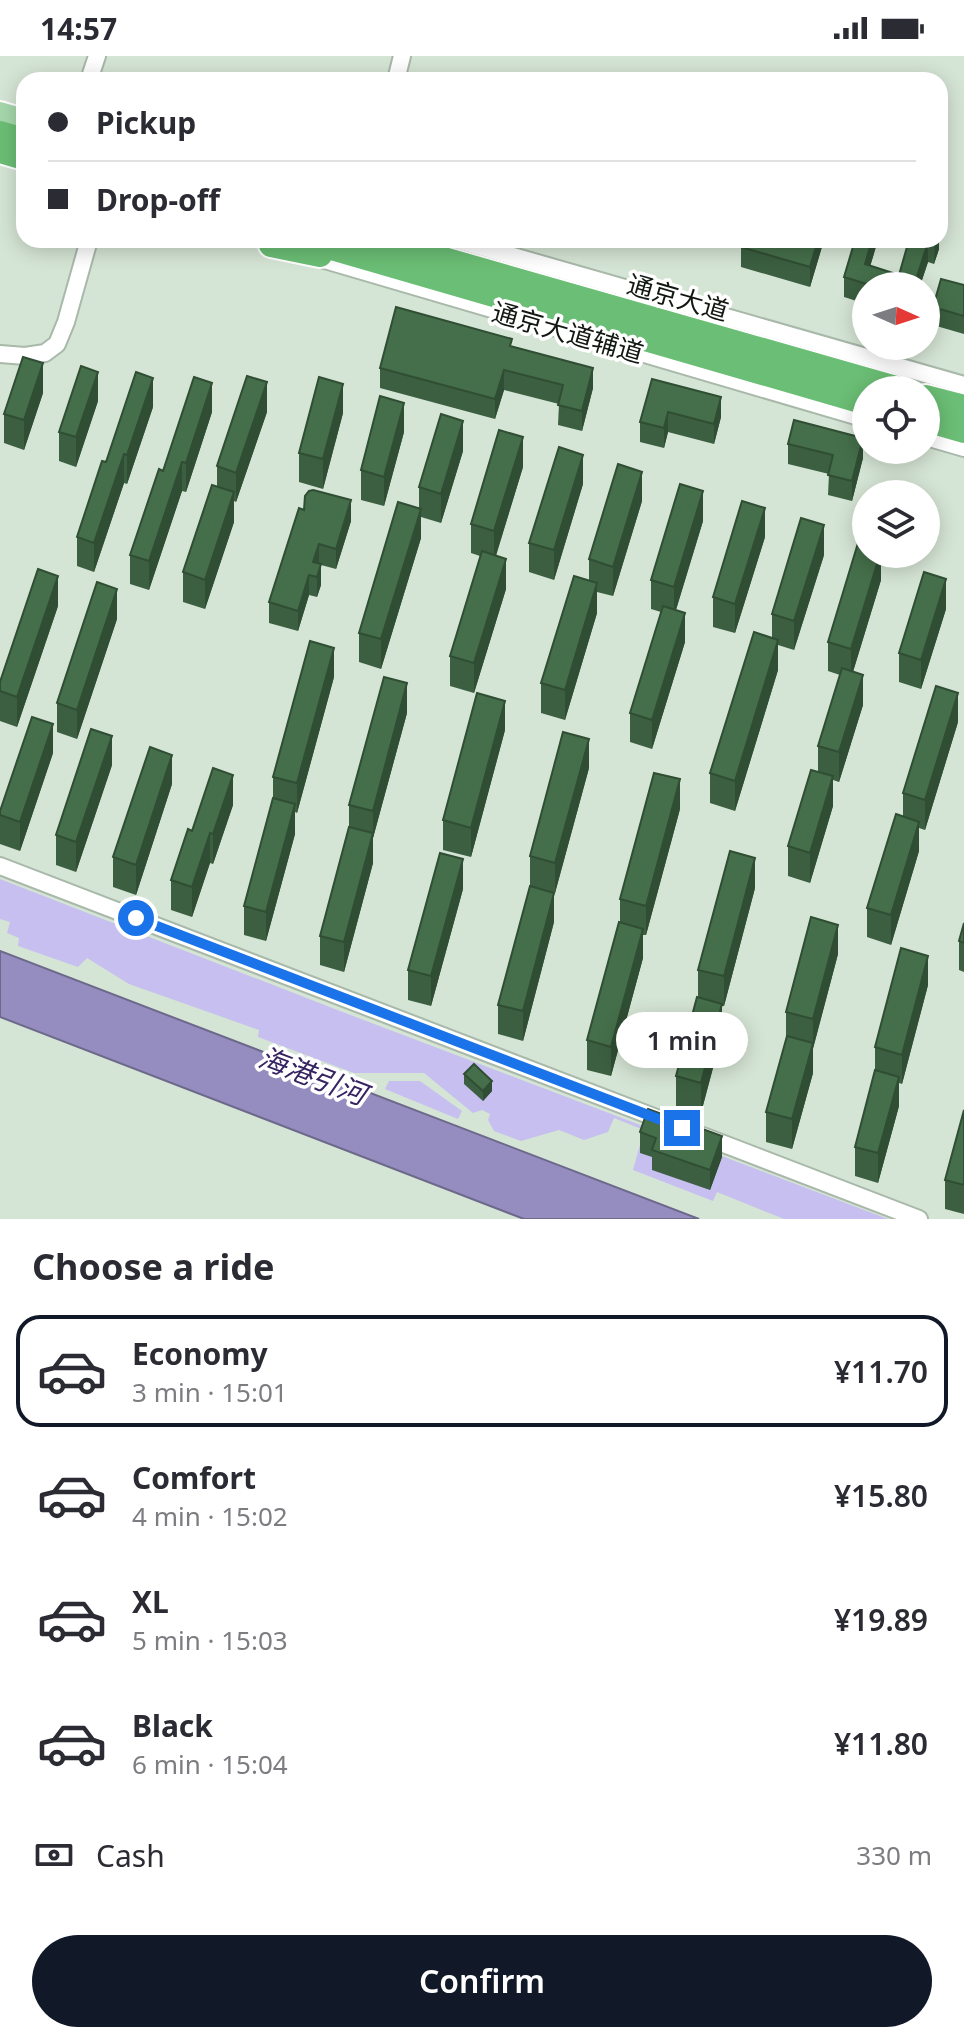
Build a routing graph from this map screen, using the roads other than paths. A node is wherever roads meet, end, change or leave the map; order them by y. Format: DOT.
graph roads {
  1 [pos="87,248"];
  2 [pos="283,248"];
  3 [pos="303,248"];
  4 [pos="342,248"];
  5 [pos="394,248"];
  6 [pos="406,248"];
  7 [pos="485,248"];
  8 [pos="437,268"];
  9 [pos="0,354"];
  10 [pos="852,377"];
  11 [pos="964,385"];
  12 [pos="852,399"];
  13 [pos="940,401"];
  14 [pos="964,407"];
  15 [pos="852,415"];
  16 [pos="940,424"];
  17 [pos="964,431"];
  18 [pos="940,441"];
  19 [pos="964,448"];
  20 [pos="0,866"];
  21 [pos="919,1219"];
  1 -- 9 [label="street"];
  2 -- 15 [label="street, 通京大道辅道"];
  3 -- 8 [label="highway"];
  4 -- 8 [label="highway"];
  5 -- 8 [label="highway"];
  6 -- 8 [label="highway"];
  7 -- 11 [label="street"];
  8 -- 10 [label="highway, 通京大道"];
  8 -- 12 [label="highway, 通京大道"];
  13 -- 14 [label="highway"];
  16 -- 17 [label="highway"];
  18 -- 19 [label="street"];
  20 -- 21 [label="street"];
}
